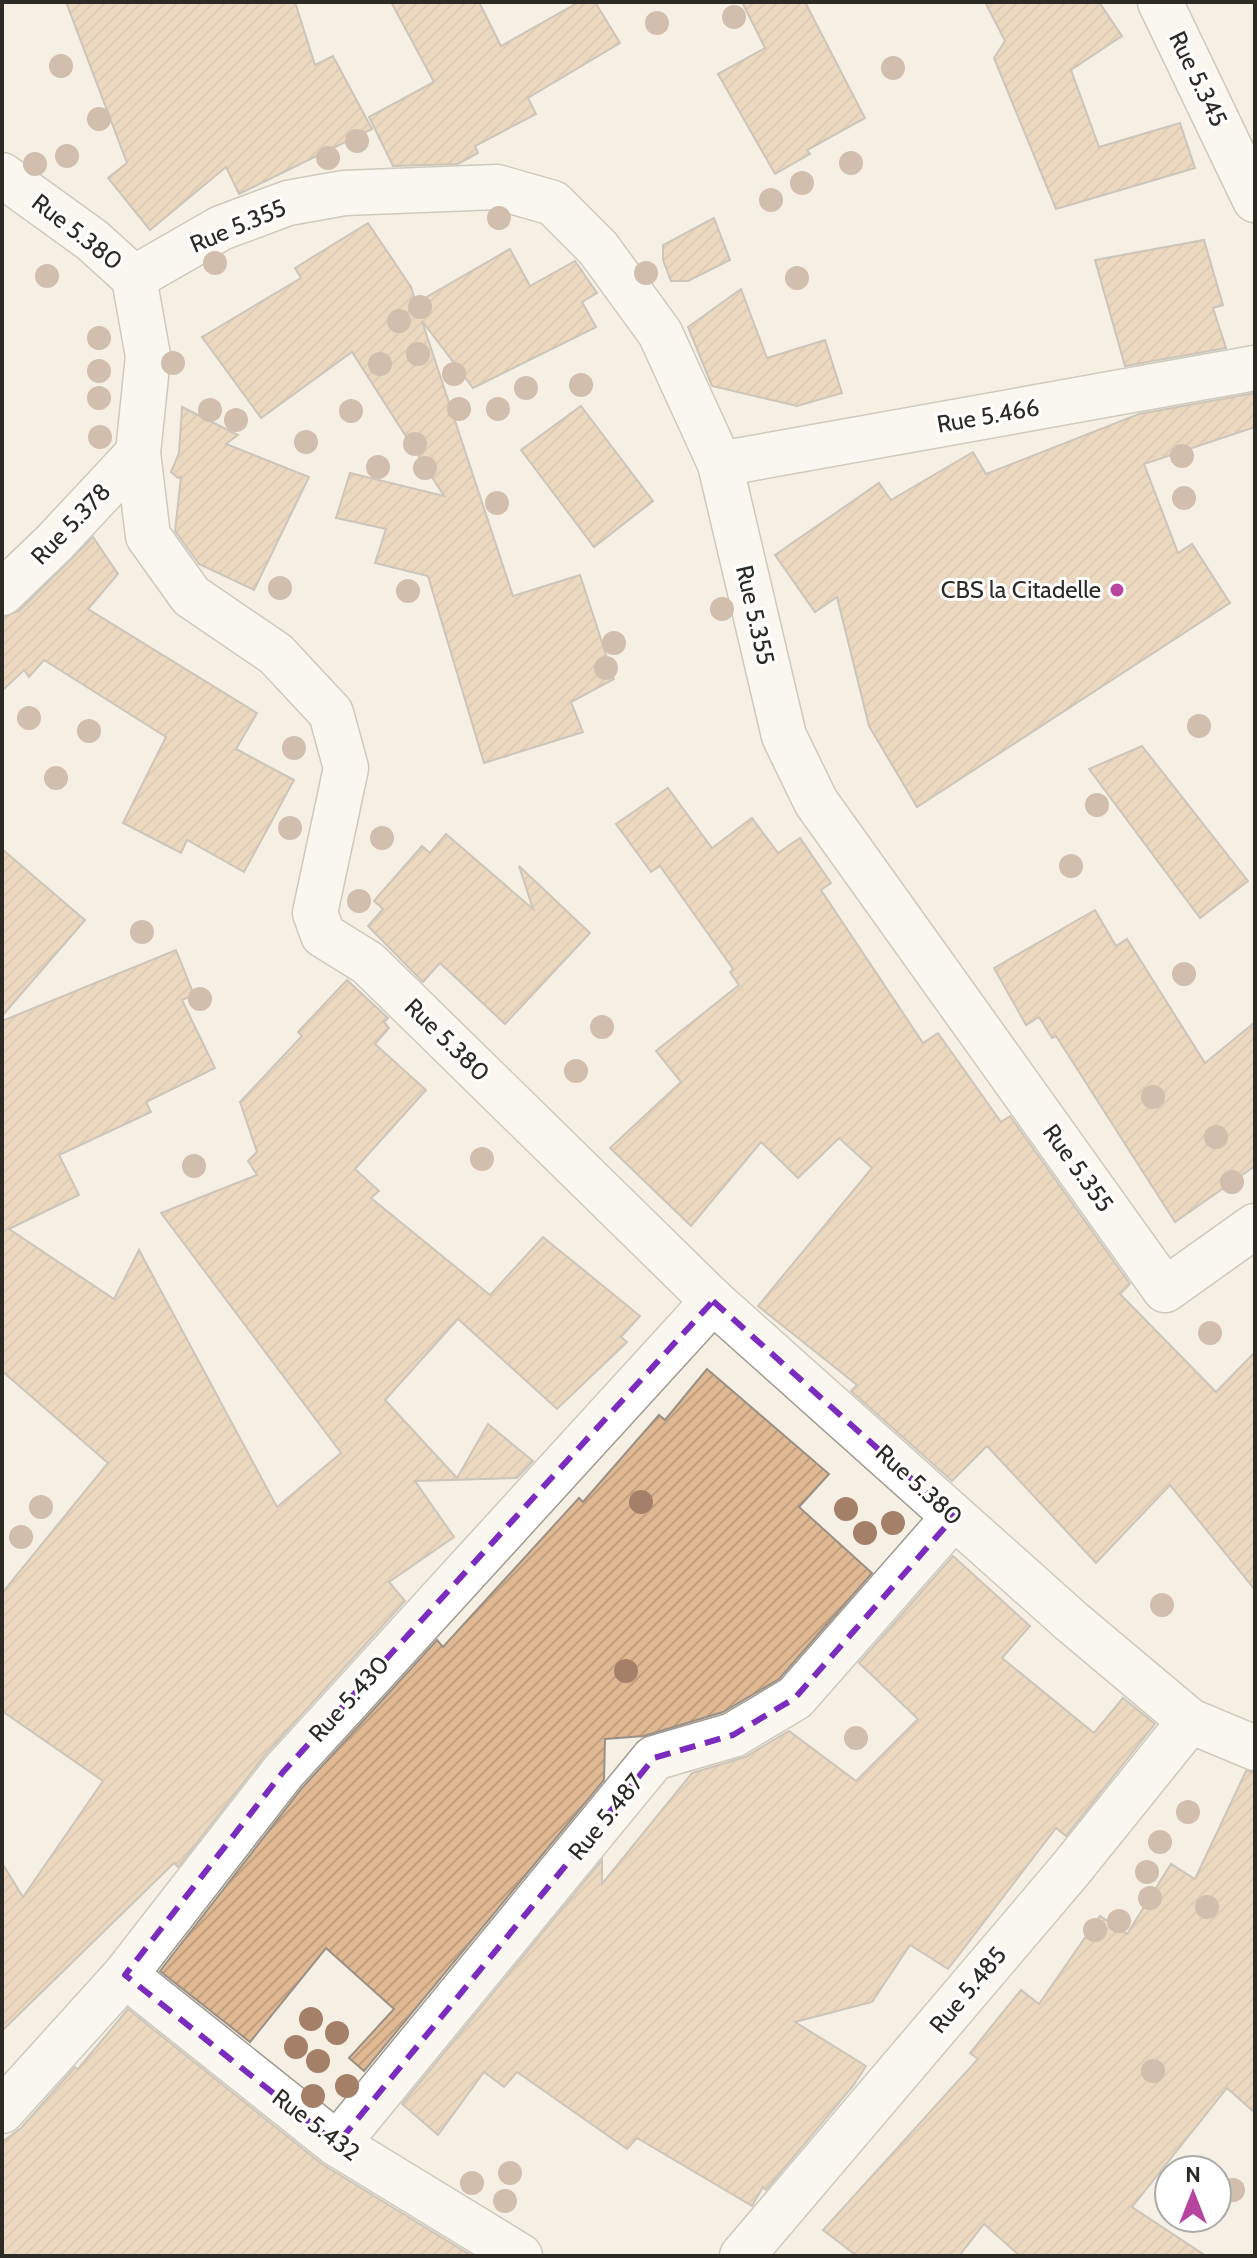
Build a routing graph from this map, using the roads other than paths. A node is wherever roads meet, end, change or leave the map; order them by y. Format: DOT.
graph roads {
  1 [pos="1160,2"];
  2 [pos="2,175"];
  3 [pos="1255,200"];
  4 [pos="134,278"];
  5 [pos="1255,368"];
  6 [pos="138,453"];
  7 [pos="720,464"];
  8 [pos="2,593"];
  9 [pos="1255,1226"];
  10 [pos="713,1301"];
  11 [pos="954,1517"];
  12 [pos="1190,1721"];
  13 [pos="1255,1748"];
  14 [pos="125,1975"];
  15 [pos="2,2111"];
  16 [pos="337,2144"];
  17 [pos="520,2256"];
  18 [pos="742,2256"];
  1 -- 3 [label="street, Rue 5.345"];
  2 -- 4 [label="street, Rue 5.380"];
  4 -- 6 [label="street, Rue 5.380"];
  4 -- 7 [label="street, Rue 5.355"];
  5 -- 7 [label="street, Rue 5.466"];
  6 -- 8 [label="street, Rue 5.378"];
  6 -- 10 [label="street, Rue 5.380"];
  7 -- 9 [label="street, Rue 5.355"];
  10 -- 11 [label="street, Rue 5.380"];
  10 -- 14 [label="street, Rue 5.430"];
  11 -- 12 [label="street, Rue 5.380"];
  11 -- 16 [label="street, Rue 5.487"];
  12 -- 13 [label="street, Rue 5.380"];
  12 -- 18 [label="street, Rue 5.485"];
  14 -- 15 [label="street, Rue 5.430"];
  14 -- 16 [label="street, Rue 5.432"];
  16 -- 17 [label="street, Rue 5.432"];
}
